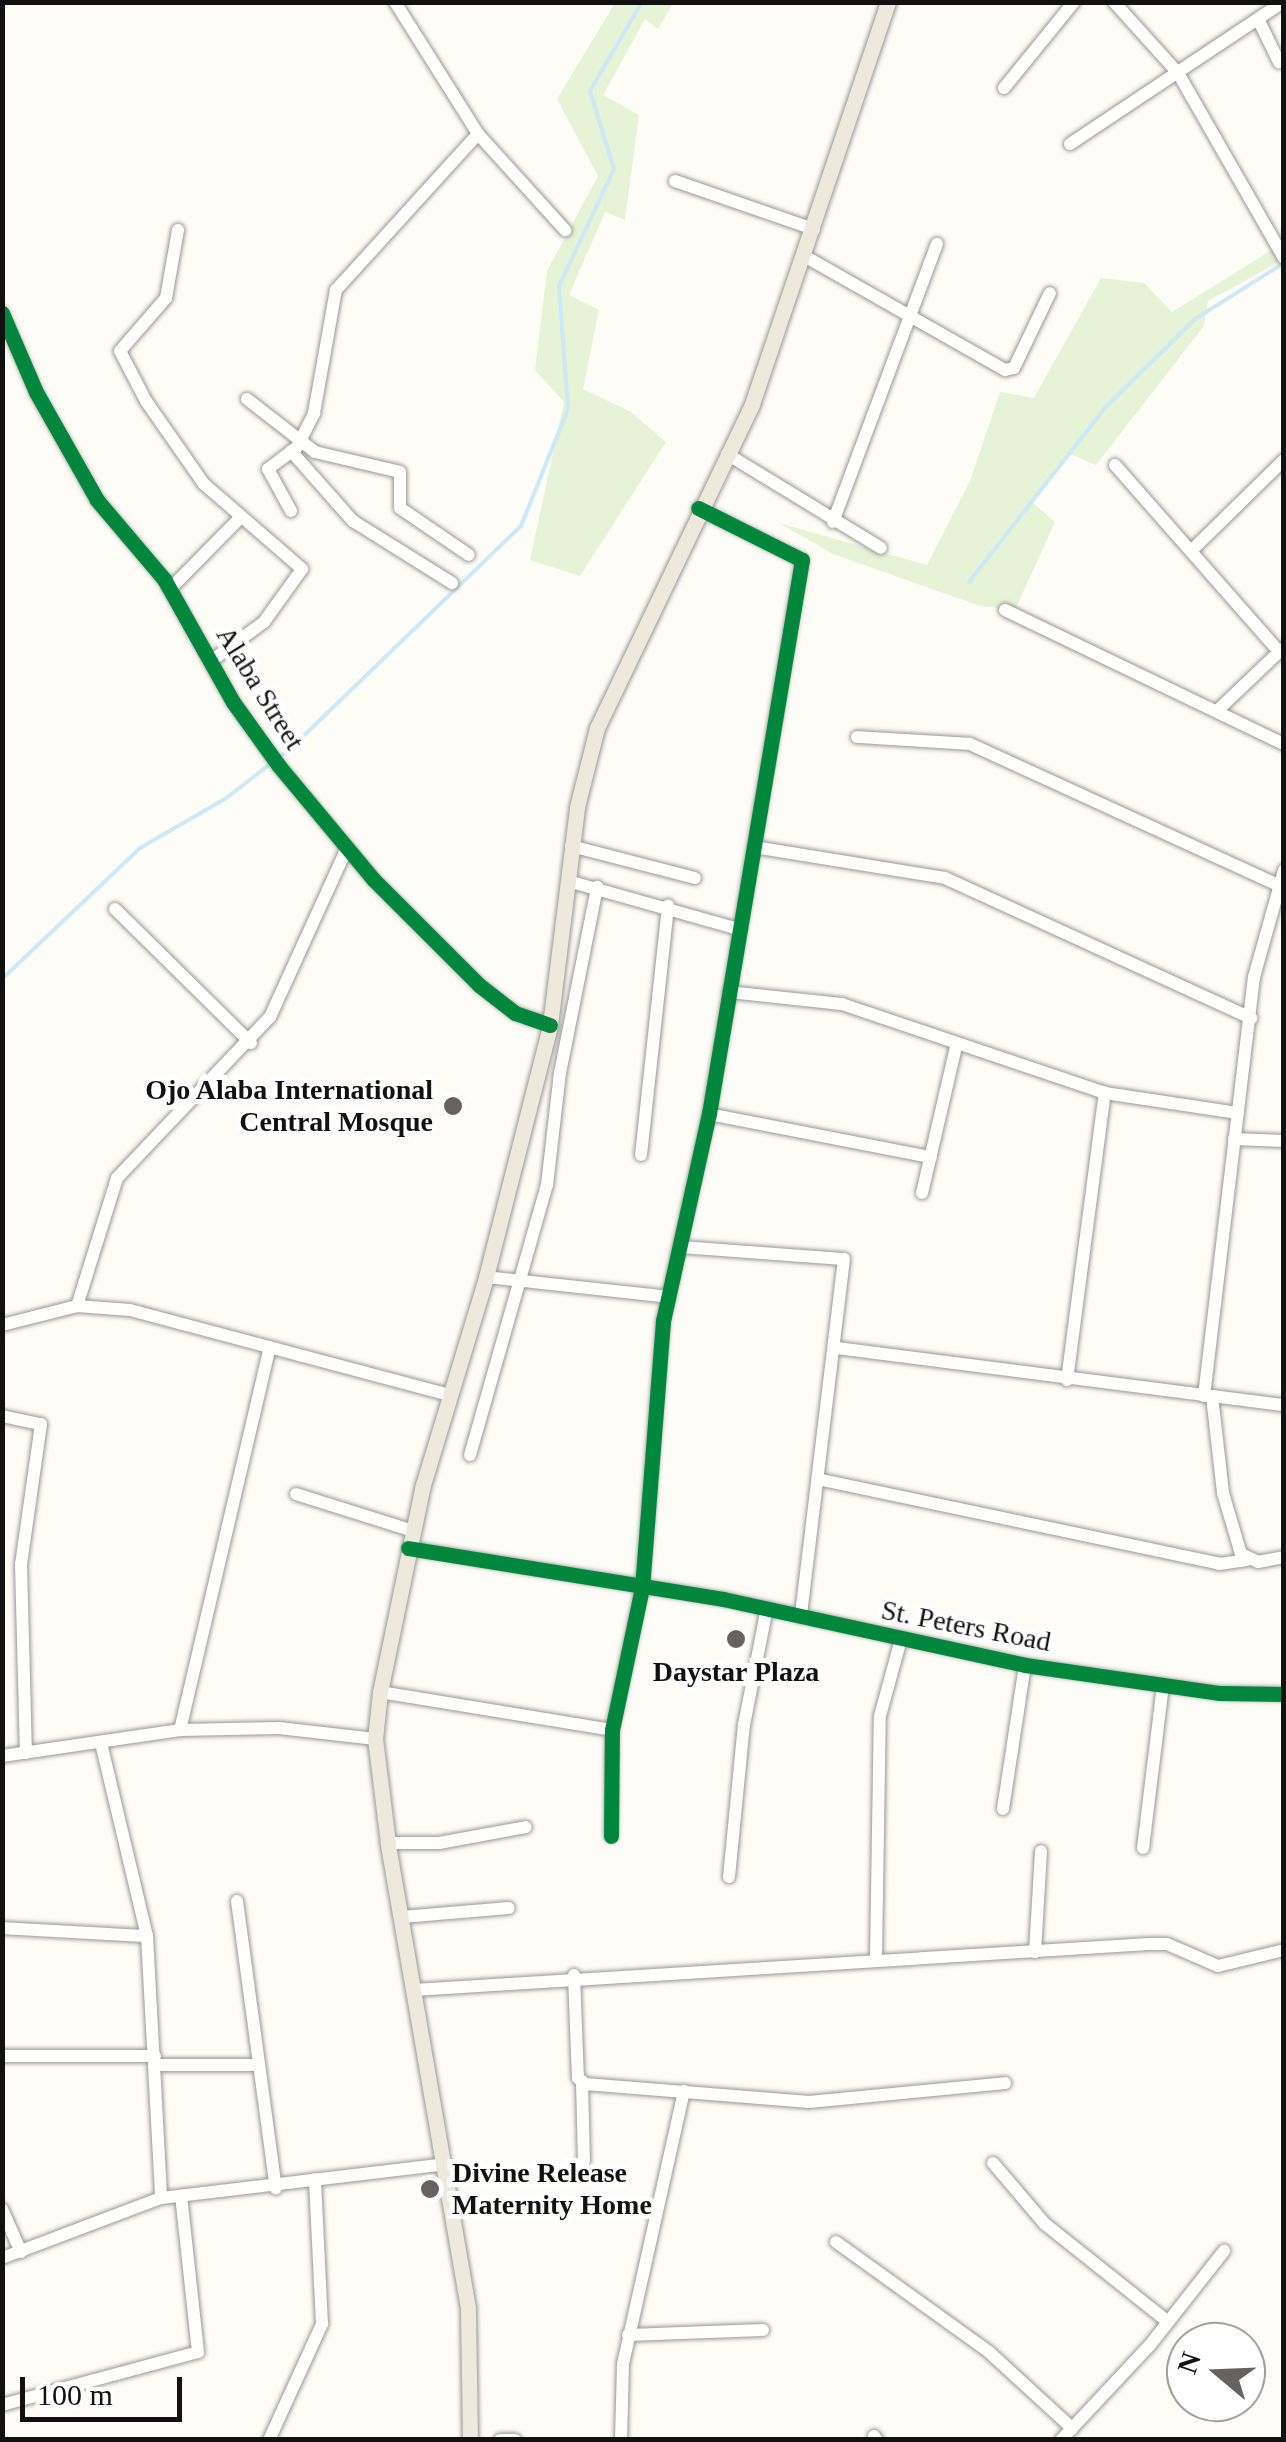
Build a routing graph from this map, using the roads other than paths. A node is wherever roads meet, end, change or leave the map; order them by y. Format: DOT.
graph roads {
  1 [pos="395,2"];
  2 [pos="888,2"];
  3 [pos="1074,2"];
  4 [pos="1114,2"];
  5 [pos="1283,2"];
  6 [pos="1259,21"];
  7 [pos="1279,62"];
  8 [pos="1178,74"];
  9 [pos="1004,88"];
  10 [pos="478,134"];
  11 [pos="1070,144"];
  12 [pos="675,182"];
  13 [pos="814,229"];
  14 [pos="178,230"];
  15 [pos="564,230"];
  16 [pos="938,244"];
  17 [pos="1281,253"];
  18 [pos="806,257"];
  19 [pos="1050,293"];
  20 [pos="2,312"];
  21 [pos="909,314"];
  22 [pos="247,399"];
  23 [pos="295,447"];
  24 [pos="725,457"];
  25 [pos="1284,460"];
  26 [pos="1115,465"];
  27 [pos="698,508"];
  28 [pos="291,511"];
  29 [pos="240,517"];
  30 [pos="833,522"];
  31 [pos="882,548"];
  32 [pos="1192,551"];
  33 [pos="469,555"];
  34 [pos="452,583"];
  35 [pos="170,589"];
  36 [pos="1005,610"];
  37 [pos="1281,650"];
  38 [pos="211,662"];
  39 [pos="1219,709"];
  40 [pos="857,737"];
  41 [pos="1284,744"];
  42 [pos="571,846"];
  43 [pos="754,847"];
  44 [pos="347,848"];
  45 [pos="1284,870"];
  46 [pos="695,878"];
  47 [pos="568,881"];
  48 [pos="1276,884"];
  49 [pos="597,887"];
  50 [pos="668,905"];
  51 [pos="115,908"];
  52 [pos="740,930"];
  53 [pos="729,992"];
  54 [pos="1250,1018"];
  55 [pos="550,1025"];
  56 [pos="251,1043"];
  57 [pos="956,1047"];
  58 [pos="1104,1093"];
  59 [pos="1236,1113"];
  60 [pos="709,1114"];
  61 [pos="1234,1139"];
  62 [pos="1284,1141"];
  63 [pos="641,1155"];
  64 [pos="931,1157"];
  65 [pos="922,1194"];
  66 [pos="680,1247"];
  67 [pos="486,1277"];
  68 [pos="515,1280"];
  69 [pos="669,1297"];
  70 [pos="77,1306"];
  71 [pos="2,1324"];
  72 [pos="270,1346"];
  73 [pos="837,1348"];
  74 [pos="1067,1380"];
  75 [pos="450,1395"];
  76 [pos="1208,1396"];
  77 [pos="1284,1405"];
  78 [pos="2,1416"];
  79 [pos="470,1455"];
  80 [pos="822,1480"];
  81 [pos="296,1494"];
  82 [pos="413,1531"];
  83 [pos="408,1548"];
  84 [pos="1284,1557"];
  85 [pos="1247,1560"];
  86 [pos="642,1588"];
  87 [pos="768,1608"];
  88 [pos="801,1616"];
  89 [pos="901,1638"];
  90 [pos="1025,1665"];
  91 [pos="1163,1685"];
  92 [pos="380,1692"];
  93 [pos="1284,1694"];
  94 [pos="180,1730"];
  95 [pos="612,1730"];
  96 [pos="375,1738"];
  97 [pos="102,1743"];
  98 [pos="26,1753"];
  99 [pos="2,1756"];
  100 [pos="1003,1808"];
  101 [pos="526,1827"];
  102 [pos="611,1836"];
  103 [pos="388,1842"];
  104 [pos="1143,1848"];
  105 [pos="1041,1850"];
  106 [pos="730,1877"];
  107 [pos="237,1900"];
  108 [pos="509,1908"];
  109 [pos="402,1918"];
  110 [pos="2,1928"];
  111 [pos="147,1936"];
  112 [pos="1284,1950"];
  113 [pos="1035,1952"];
  114 [pos="876,1958"];
  115 [pos="574,1975"];
  116 [pos="414,1990"];
  117 [pos="2,2056"];
  118 [pos="155,2060"];
  119 [pos="255,2065"];
  120 [pos="582,2081"];
  121 [pos="1006,2084"];
  122 [pos="684,2091"];
  123 [pos="584,2161"];
  124 [pos="993,2163"];
  125 [pos="445,2164"];
  126 [pos="315,2179"];
  127 [pos="276,2188"];
  128 [pos="181,2196"];
  129 [pos="161,2198"];
  130 [pos="2,2209"];
  131 [pos="836,2242"];
  132 [pos="1224,2251"];
  133 [pos="21,2252"];
  134 [pos="2,2258"];
  135 [pos="1168,2322"];
  136 [pos="1166,2324"];
  137 [pos="763,2330"];
  138 [pos="628,2336"];
  139 [pos="2,2405"];
  140 [pos="1072,2428"];
  141 [pos="269,2440"];
  142 [pos="470,2440"];
  143 [pos="500,2440"];
  144 [pos="515,2440"];
  145 [pos="620,2440"];
  146 [pos="1060,2440"];
  1 -- 10 [label="street"];
  2 -- 13 [label="main road"];
  3 -- 9 [label="street"];
  4 -- 8 [label="street"];
  5 -- 6 [label="street"];
  6 -- 7 [label="street"];
  6 -- 8 [label="street"];
  8 -- 11 [label="street"];
  8 -- 17 [label="street"];
  10 -- 15 [label="street"];
  10 -- 23 [label="street"];
  12 -- 13 [label="street"];
  13 -- 18 [label="main road"];
  14 -- 29 [label="street"];
  16 -- 21 [label="street"];
  18 -- 21 [label="street"];
  18 -- 24 [label="main road"];
  19 -- 21 [label="street"];
  20 -- 35 [label="street, Alaba Street"];
  21 -- 30 [label="street"];
  22 -- 23 [label="street"];
  23 -- 28 [label="street"];
  23 -- 33 [label="street"];
  23 -- 34 [label="street"];
  24 -- 27 [label="main road"];
  24 -- 30 [label="street"];
  25 -- 32 [label="street"];
  26 -- 32 [label="street"];
  27 -- 42 [label="main road"];
  27 -- 43 [label="street"];
  29 -- 35 [label="street"];
  29 -- 38 [label="street"];
  30 -- 31 [label="street"];
  32 -- 37 [label="street"];
  35 -- 38 [label="street, Alaba Street"];
  36 -- 39 [label="street"];
  37 -- 39 [label="street"];
  38 -- 44 [label="street, Alaba Street"];
  39 -- 41 [label="street"];
  40 -- 48 [label="street"];
  42 -- 46 [label="street"];
  42 -- 47 [label="main road"];
  43 -- 52 [label="street"];
  43 -- 54 [label="street"];
  44 -- 55 [label="street, Alaba Street"];
  44 -- 56 [label="street"];
  45 -- 48 [label="street"];
  47 -- 49 [label="street"];
  47 -- 55 [label="main road"];
  48 -- 54 [label="street"];
  49 -- 50 [label="street"];
  49 -- 68 [label="street"];
  50 -- 52 [label="street"];
  50 -- 63 [label="street"];
  51 -- 56 [label="street"];
  52 -- 53 [label="street"];
  53 -- 57 [label="street"];
  53 -- 60 [label="street"];
  54 -- 59 [label="street"];
  55 -- 67 [label="main road"];
  56 -- 70 [label="street"];
  57 -- 58 [label="street"];
  57 -- 64 [label="street"];
  58 -- 59 [label="street"];
  58 -- 74 [label="street"];
  59 -- 61 [label="street"];
  60 -- 64 [label="street"];
  60 -- 66 [label="street"];
  61 -- 62 [label="street"];
  61 -- 76 [label="street"];
  64 -- 65 [label="street"];
  66 -- 69 [label="street"];
  66 -- 73 [label="street"];
  67 -- 68 [label="street"];
  67 -- 75 [label="main road"];
  68 -- 69 [label="street"];
  68 -- 79 [label="street"];
  69 -- 86 [label="street"];
  70 -- 71 [label="street"];
  70 -- 72 [label="street"];
  72 -- 75 [label="street"];
  72 -- 94 [label="street"];
  73 -- 74 [label="street"];
  73 -- 80 [label="street"];
  74 -- 76 [label="street"];
  75 -- 82 [label="main road"];
  76 -- 77 [label="street"];
  76 -- 85 [label="street"];
  78 -- 98 [label="street"];
  80 -- 85 [label="street"];
  80 -- 88 [label="street"];
  81 -- 82 [label="street"];
  82 -- 83 [label="main road"];
  83 -- 86 [label="street, St. Peters Road"];
  83 -- 92 [label="main road"];
  84 -- 85 [label="street"];
  86 -- 87 [label="street, St. Peters Road"];
  86 -- 95 [label="street"];
  87 -- 88 [label="street, St. Peters Road"];
  87 -- 106 [label="street"];
  88 -- 89 [label="street, St. Peters Road"];
  89 -- 90 [label="street, St. Peters Road"];
  89 -- 114 [label="street"];
  90 -- 91 [label="street, St. Peters Road"];
  90 -- 100 [label="street"];
  91 -- 93 [label="street, St. Peters Road"];
  91 -- 104 [label="street"];
  92 -- 95 [label="street"];
  92 -- 96 [label="main road"];
  94 -- 96 [label="street"];
  94 -- 97 [label="street"];
  95 -- 102 [label="street"];
  96 -- 103 [label="main road"];
  97 -- 98 [label="street"];
  97 -- 111 [label="street"];
  98 -- 99 [label="street"];
  101 -- 103 [label="street"];
  103 -- 109 [label="main road"];
  105 -- 113 [label="street"];
  107 -- 119 [label="street"];
  108 -- 109 [label="street"];
  109 -- 116 [label="main road"];
  110 -- 111 [label="street"];
  111 -- 118 [label="street"];
  112 -- 113 [label="street"];
  113 -- 114 [label="street"];
  114 -- 115 [label="street"];
  115 -- 116 [label="street"];
  115 -- 120 [label="street"];
  116 -- 125 [label="main road"];
  117 -- 118 [label="street"];
  118 -- 119 [label="street"];
  118 -- 129 [label="street"];
  119 -- 127 [label="street"];
  120 -- 122 [label="street"];
  120 -- 123 [label="street"];
  121 -- 122 [label="street"];
  122 -- 138 [label="street"];
  124 -- 135 [label="street"];
  125 -- 126 [label="street"];
  125 -- 142 [label="main road"];
  126 -- 127 [label="street"];
  126 -- 141 [label="street"];
  127 -- 128 [label="street"];
  128 -- 129 [label="street"];
  128 -- 139 [label="street"];
  129 -- 133 [label="street"];
  130 -- 133 [label="street"];
  131 -- 140 [label="street"];
  132 -- 135 [label="street"];
  133 -- 134 [label="street"];
  136 -- 140 [label="street"];
  137 -- 138 [label="street"];
  138 -- 145 [label="street"];
  140 -- 146 [label="street"];
  143 -- 144 [label="street"];
}
